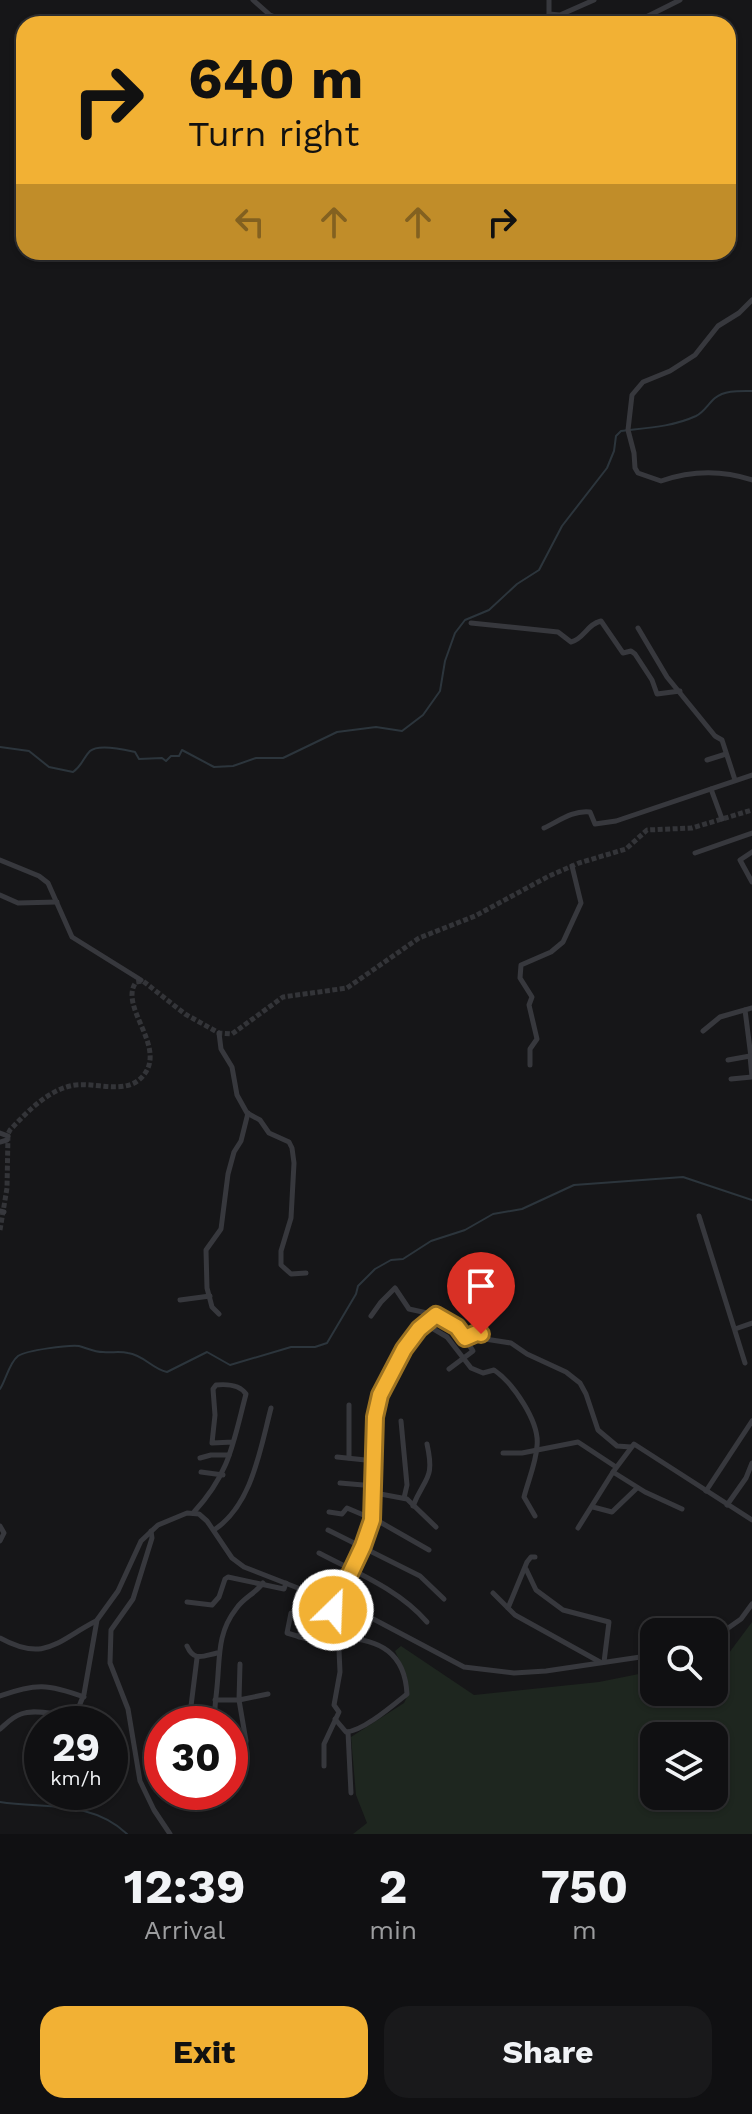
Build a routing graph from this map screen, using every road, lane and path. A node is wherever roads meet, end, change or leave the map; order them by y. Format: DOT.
graph roads {
  1 [pos="253,0"];
  2 [pos="549,0"];
  3 [pos="594,0"];
  4 [pos="680,0"];
  5 [pos="272,16"];
  6 [pos="648,16"];
  7 [pos="752,300"];
  8 [pos="752,480"];
  9 [pos="471,623"];
  10 [pos="638,628"];
  11 [pos="680,691"];
  12 [pos="726,754"];
  13 [pos="707,760"];
  14 [pos="752,775"];
  15 [pos="735,780"];
  16 [pos="711,789"];
  17 [pos="722,819"];
  18 [pos="544,828"];
  19 [pos="752,833"];
  20 [pos="752,852"];
  21 [pos="695,853"];
  22 [pos="0,860"];
  23 [pos="572,866"];
  24 [pos="752,882"];
  25 [pos="0,895"];
  26 [pos="57,902"];
  27 [pos="141,980"];
  28 [pos="749,1009"];
  29 [pos="703,1031"];
  30 [pos="219,1033"];
  31 [pos="751,1057"];
  32 [pos="728,1060"];
  33 [pos="530,1065"];
  34 [pos="731,1079"];
  35 [pos="248,1113"];
  36 [pos="0,1133"];
  37 [pos="0,1142"];
  38 [pos="699,1216"];
  39 [pos="490,1272"];
  40 [pos="306,1273"];
  41 [pos="210,1296"];
  42 [pos="180,1300"];
  43 [pos="219,1314"];
  44 [pos="436,1315"];
  45 [pos="371,1316"];
  46 [pos="752,1323"];
  47 [pos="425,1324"];
  48 [pos="735,1329"];
  49 [pos="481,1332"];
  50 [pos="465,1338"];
  51 [pos="463,1359"];
  52 [pos="745,1363"];
  53 [pos="449,1369"];
  54 [pos="349,1405"];
  55 [pos="271,1408"];
  56 [pos="401,1421"];
  57 [pos="752,1421"];
  58 [pos="233,1442"];
  59 [pos="427,1444"];
  60 [pos="631,1447"];
  61 [pos="537,1448"];
  62 [pos="503,1453"];
  63 [pos="229,1455"];
  64 [pos="337,1457"];
  65 [pos="200,1458"];
  66 [pos="349,1458"];
  67 [pos="375,1461"];
  68 [pos="752,1463"];
  69 [pos="614,1469"];
  70 [pos="201,1472"];
  71 [pos="223,1475"];
  72 [pos="340,1483"];
  73 [pos="637,1488"];
  74 [pos="375,1490"];
  75 [pos="706,1491"];
  76 [pos="404,1498"];
  77 [pos="727,1505"];
  78 [pos="413,1506"];
  79 [pos="593,1507"];
  80 [pos="682,1509"];
  81 [pos="194,1512"];
  82 [pos="329,1512"];
  83 [pos="535,1516"];
  84 [pos="372,1520"];
  85 [pos="752,1520"];
  86 [pos="0,1526"];
  87 [pos="436,1527"];
  88 [pos="578,1528"];
  89 [pos="214,1530"];
  90 [pos="328,1530"];
  91 [pos="151,1531"];
  92 [pos="0,1541"];
  93 [pos="363,1546"];
  94 [pos="429,1550"];
  95 [pos="319,1553"];
  96 [pos="535,1557"];
  97 [pos="526,1569"];
  98 [pos="350,1570"];
  99 [pos="263,1583"];
  100 [pos="286,1583"];
  101 [pos="493,1593"];
  102 [pos="444,1599"];
  103 [pos="187,1602"];
  104 [pos="335,1602"];
  105 [pos="752,1604"];
  106 [pos="508,1608"];
  107 [pos="306,1617"];
  108 [pos="97,1620"];
  109 [pos="427,1622"];
  110 [pos="336,1624"];
  111 [pos="728,1628"];
  112 [pos="299,1637"];
  113 [pos="0,1638"];
  114 [pos="341,1642"];
  115 [pos="187,1646"];
  116 [pos="217,1653"];
  117 [pos="640,1657"];
  118 [pos="197,1658"];
  119 [pos="602,1662"];
  120 [pos="240,1664"];
  121 [pos="268,1694"];
  122 [pos="0,1696"];
  123 [pos="84,1697"];
  124 [pos="215,1700"];
  125 [pos="239,1700"];
  126 [pos="191,1706"];
  127 [pos="216,1706"];
  128 [pos="240,1706"];
  129 [pos="335,1719"];
  130 [pos="0,1729"];
  131 [pos="348,1732"];
  132 [pos="324,1766"];
  133 [pos="351,1793"];
  134 [pos="170,1834"];
  1 -- 5 [label="street"];
  2 -- 3 [label="street"];
  4 -- 6 [label="street"];
  7 -- 8 [label="street"];
  9 -- 11 [label="street"];
  10 -- 11 [label="street"];
  11 -- 12 [label="street"];
  12 -- 13 [label="street"];
  12 -- 15 [label="street"];
  14 -- 15 [label="street"];
  15 -- 16 [label="street"];
  16 -- 17 [label="street"];
  16 -- 18 [label="street"];
  19 -- 21 [label="street"];
  20 -- 24 [label="street"];
  22 -- 26 [label="street"];
  23 -- 33 [label="street"];
  25 -- 26 [label="street"];
  26 -- 27 [label="street"];
  28 -- 29 [label="street"];
  28 -- 31 [label="street"];
  30 -- 35 [label="street"];
  31 -- 32 [label="street"];
  31 -- 34 [label="street"];
  35 -- 40 [label="street"];
  35 -- 41 [label="street"];
  36 -- 37 [label="street"];
  38 -- 48 [label="street"];
  39 -- 49 [label="street"];
  41 -- 42 [label="street"];
  41 -- 43 [label="street"];
  44 -- 45 [label="street"];
  44 -- 47 [label="street"];
  44 -- 50 [label="street"];
  46 -- 48 [label="street"];
  47 -- 51 [label="street"];
  47 -- 67 [label="street"];
  48 -- 52 [label="street"];
  49 -- 50 [label="street"];
  49 -- 60 [label="street"];
  50 -- 51 [label="street"];
  51 -- 53 [label="street"];
  51 -- 61 [label="street"];
  54 -- 66 [label="street"];
  55 -- 89 [label="street"];
  56 -- 76 [label="street"];
  57 -- 75 [label="street"];
  58 -- 58 [label="street"];
  58 -- 63 [label="street"];
  59 -- 78 [label="street"];
  60 -- 69 [label="street"];
  60 -- 75 [label="street"];
  61 -- 62 [label="street"];
  61 -- 69 [label="street"];
  61 -- 83 [label="street"];
  63 -- 65 [label="street"];
  63 -- 71 [label="street"];
  64 -- 66 [label="street"];
  66 -- 67 [label="street"];
  67 -- 74 [label="street"];
  68 -- 77 [label="street"];
  69 -- 73 [label="street"];
  69 -- 79 [label="street"];
  70 -- 71 [label="street"];
  71 -- 81 [label="street"];
  72 -- 74 [label="street"];
  73 -- 79 [label="street"];
  73 -- 80 [label="street"];
  74 -- 76 [label="street"];
  74 -- 84 [label="street"];
  75 -- 77 [label="street"];
  76 -- 78 [label="street"];
  77 -- 85 [label="street"];
  78 -- 87 [label="street"];
  79 -- 88 [label="street"];
  81 -- 89 [label="street"];
  81 -- 91 [label="street"];
  82 -- 84 [label="street"];
  84 -- 93 [label="street"];
  84 -- 94 [label="street"];
  86 -- 92 [label="street"];
  89 -- 100 [label="street"];
  90 -- 93 [label="street"];
  91 -- 108 [label="street"];
  91 -- 134 [label="street"];
  93 -- 98 [label="street"];
  93 -- 102 [label="street"];
  95 -- 98 [label="street"];
  96 -- 97 [label="street"];
  97 -- 106 [label="street"];
  97 -- 119 [label="street"];
  98 -- 104 [label="street"];
  98 -- 109 [label="street"];
  99 -- 100 [label="street"];
  99 -- 103 [label="street"];
  99 -- 116 [label="street"];
  100 -- 104 [label="street"];
  101 -- 106 [label="street"];
  104 -- 110 [label="street"];
  104 -- 119 [label="street"];
  105 -- 111 [label="street"];
  106 -- 119 [label="street"];
  107 -- 110 [label="street"];
  107 -- 112 [label="street"];
  107 -- 112 [label="street"];
  108 -- 113 [label="street"];
  108 -- 123 [label="street"];
  110 -- 114 [label="street"];
  112 -- 114 [label="street"];
  114 -- 129 [label="street"];
  114 -- 131 [label="street"];
  115 -- 118 [label="street"];
  116 -- 118 [label="street"];
  116 -- 124 [label="street"];
  117 -- 119 [label="street"];
  118 -- 126 [label="street"];
  120 -- 125 [label="street"];
  121 -- 125 [label="street"];
  122 -- 123 [label="street"];
  123 -- 130 [label="street"];
  124 -- 125 [label="street"];
  124 -- 127 [label="street"];
  125 -- 128 [label="street"];
  129 -- 131 [label="street"];
  129 -- 132 [label="street"];
  131 -- 133 [label="street"];
}
